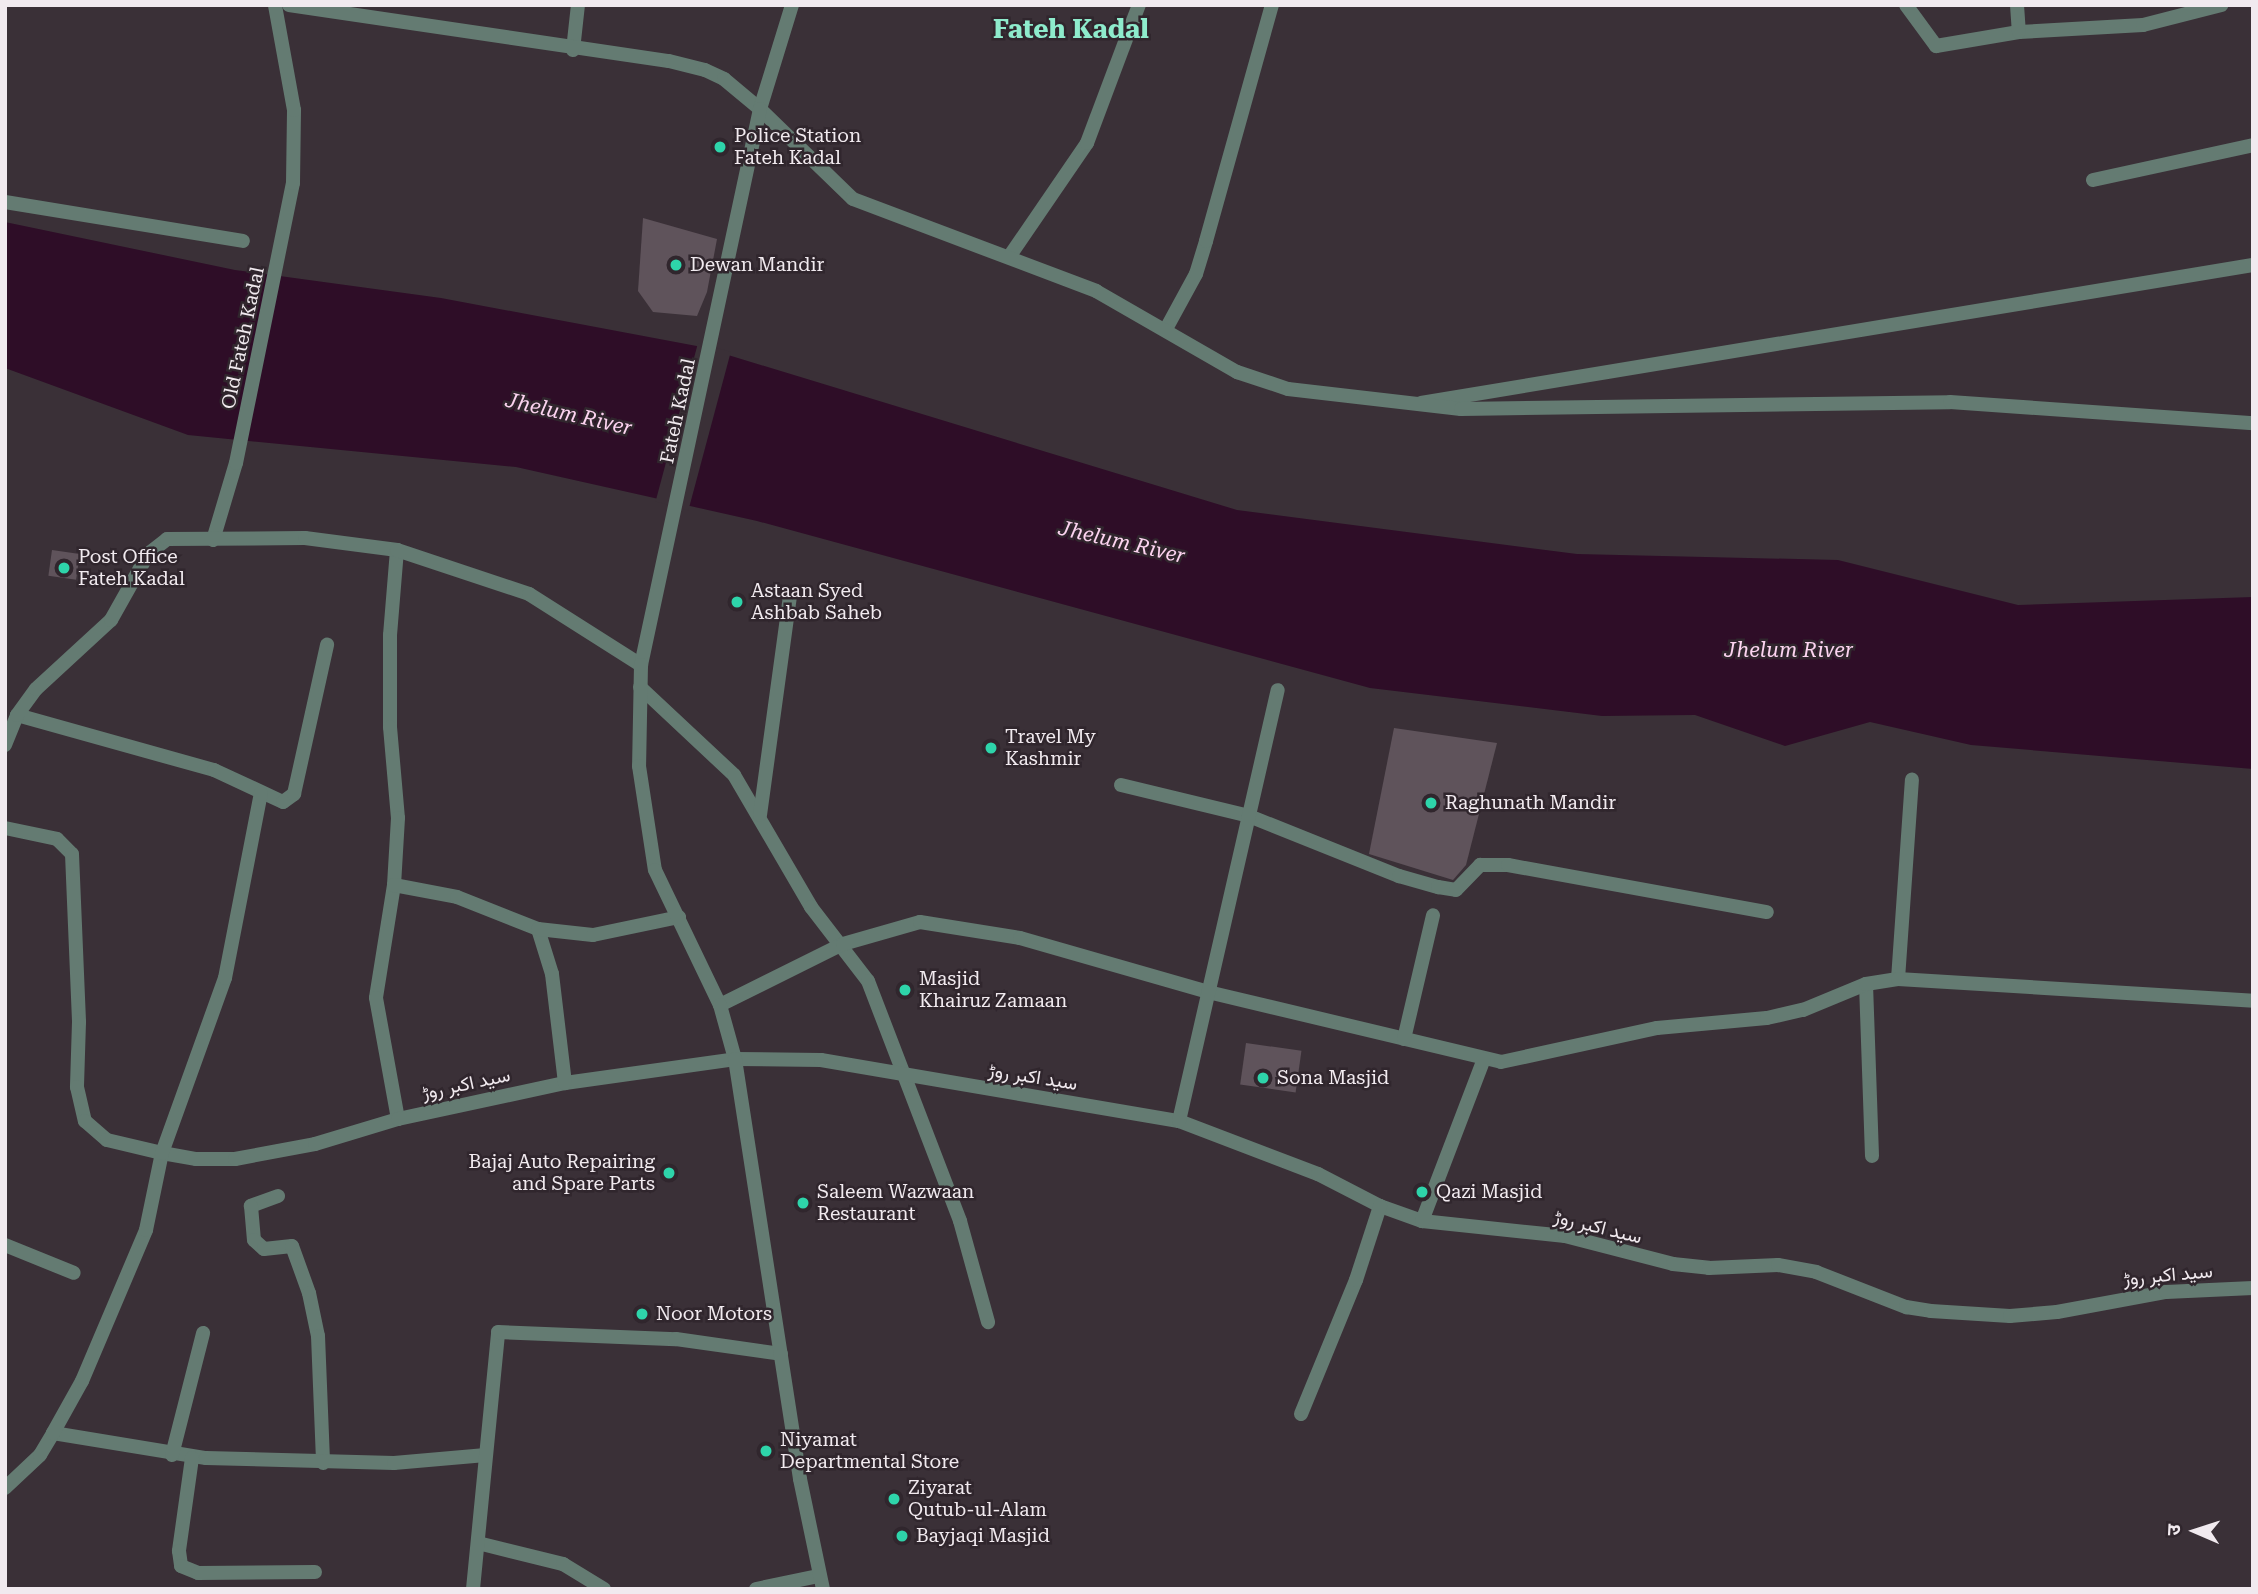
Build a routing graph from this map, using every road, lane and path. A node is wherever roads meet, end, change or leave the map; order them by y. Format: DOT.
graph roads {
  1 [pos="275,5"];
  2 [pos="289,5"];
  3 [pos="578,5"];
  4 [pos="792,5"];
  5 [pos="1139,5"];
  6 [pos="1272,5"];
  7 [pos="1906,5"];
  8 [pos="2017,5"];
  9 [pos="2221,5"];
  10 [pos="366,12"];
  11 [pos="2019,32"];
  12 [pos="573,50"];
  13 [pos="760,109"];
  14 [pos="2253,145"];
  15 [pos="2092,180"];
  16 [pos="5,202"];
  17 [pos="243,241"];
  18 [pos="1009,257"];
  19 [pos="2253,265"];
  20 [pos="1166,329"];
  21 [pos="1416,404"];
  22 [pos="2253,423"];
  23 [pos="213,540"];
  24 [pos="397,550"];
  25 [pos="790,596"];
  26 [pos="327,645"];
  27 [pos="641,665"];
  28 [pos="640,687"];
  29 [pos="1278,690"];
  30 [pos="17,715"];
  31 [pos="5,745"];
  32 [pos="1912,779"];
  33 [pos="1121,785"];
  34 [pos="261,793"];
  35 [pos="760,815"];
  36 [pos="1249,816"];
  37 [pos="5,828"];
  38 [pos="394,885"];
  39 [pos="1767,912"];
  40 [pos="1433,915"];
  41 [pos="679,917"];
  42 [pos="538,929"];
  43 [pos="844,944"];
  44 [pos="1898,979"];
  45 [pos="1866,985"];
  46 [pos="1208,992"];
  47 [pos="2253,1001"];
  48 [pos="720,1005"];
  49 [pos="1404,1039"];
  50 [pos="735,1059"];
  51 [pos="1484,1059"];
  52 [pos="902,1074"];
  53 [pos="565,1083"];
  54 [pos="398,1119"];
  55 [pos="1179,1121"];
  56 [pos="162,1153"];
  57 [pos="1872,1156"];
  58 [pos="278,1196"];
  59 [pos="1380,1206"];
  60 [pos="1422,1221"];
  61 [pos="5,1245"];
  62 [pos="74,1273"];
  63 [pos="2253,1288"];
  64 [pos="988,1322"];
  65 [pos="203,1333"];
  66 [pos="781,1354"];
  67 [pos="1301,1415"];
  68 [pos="53,1433"];
  69 [pos="172,1455"];
  70 [pos="486,1455"];
  71 [pos="192,1458"];
  72 [pos="323,1463"];
  73 [pos="8,1480"];
  74 [pos="478,1543"];
  75 [pos="315,1572"];
  76 [pos="820,1582"];
  77 [pos="473,1589"];
  78 [pos="604,1589"];
  79 [pos="756,1589"];
  1 -- 23 [label="street, Old Fateh Kadal"];
  2 -- 10 [label="street"];
  3 -- 12 [label="street"];
  4 -- 13 [label="street, Fateh Kadal"];
  5 -- 18 [label="street"];
  6 -- 20 [label="street"];
  7 -- 11 [label="street"];
  8 -- 11 [label="street"];
  9 -- 11 [label="street"];
  10 -- 12 [label="street"];
  12 -- 13 [label="street"];
  13 -- 18 [label="street"];
  13 -- 27 [label="street, Fateh Kadal"];
  14 -- 15 [label="street"];
  16 -- 17 [label="street"];
  18 -- 20 [label="street"];
  19 -- 21 [label="street"];
  20 -- 21 [label="street"];
  21 -- 22 [label="street"];
  23 -- 24 [label="street"];
  23 -- 30 [label="street"];
  24 -- 27 [label="street"];
  24 -- 38 [label="street"];
  25 -- 35 [label="street"];
  26 -- 34 [label="street"];
  27 -- 28 [label="street, Fateh Kadal"];
  28 -- 35 [label="street"];
  28 -- 41 [label="street, Fateh Kadal"];
  29 -- 36 [label="street"];
  30 -- 31 [label="street"];
  30 -- 34 [label="street"];
  32 -- 44 [label="street"];
  33 -- 36 [label="street"];
  34 -- 56 [label="street"];
  35 -- 43 [label="street"];
  36 -- 39 [label="street"];
  36 -- 46 [label="street"];
  37 -- 56 [label="street, سید اکبر روڑ"];
  38 -- 42 [label="street"];
  38 -- 54 [label="street"];
  40 -- 49 [label="street"];
  41 -- 42 [label="street"];
  41 -- 48 [label="street, Fateh Kadal"];
  42 -- 53 [label="street"];
  43 -- 46 [label="street"];
  43 -- 48 [label="street"];
  43 -- 52 [label="street"];
  44 -- 45 [label="street"];
  44 -- 47 [label="street"];
  45 -- 51 [label="street"];
  45 -- 57 [label="street"];
  46 -- 49 [label="street"];
  46 -- 55 [label="street"];
  48 -- 50 [label="street, Fateh Kadal"];
  49 -- 51 [label="street"];
  50 -- 52 [label="street, سید اکبر روڑ"];
  50 -- 53 [label="street, سید اکبر روڑ"];
  50 -- 66 [label="street, Fateh Kadal"];
  51 -- 60 [label="street"];
  52 -- 55 [label="street, سید اکبر روڑ"];
  52 -- 64 [label="street"];
  53 -- 54 [label="street, سید اکبر روڑ"];
  54 -- 56 [label="street, سید اکبر روڑ"];
  55 -- 59 [label="street, سید اکبر روڑ"];
  56 -- 68 [label="street"];
  58 -- 72 [label="street"];
  59 -- 60 [label="street, سید اکبر روڑ"];
  59 -- 67 [label="street"];
  60 -- 63 [label="street, سید اکبر روڑ"];
  61 -- 62 [label="street"];
  65 -- 69 [label="street"];
  66 -- 70 [label="street"];
  66 -- 76 [label="street, Fateh Kadal"];
  68 -- 69 [label="street"];
  68 -- 73 [label="street"];
  69 -- 71 [label="street"];
  70 -- 72 [label="street"];
  70 -- 74 [label="street"];
  71 -- 72 [label="street"];
  71 -- 75 [label="street"];
  74 -- 77 [label="street"];
  74 -- 78 [label="street"];
  76 -- 79 [label="street"];
}
